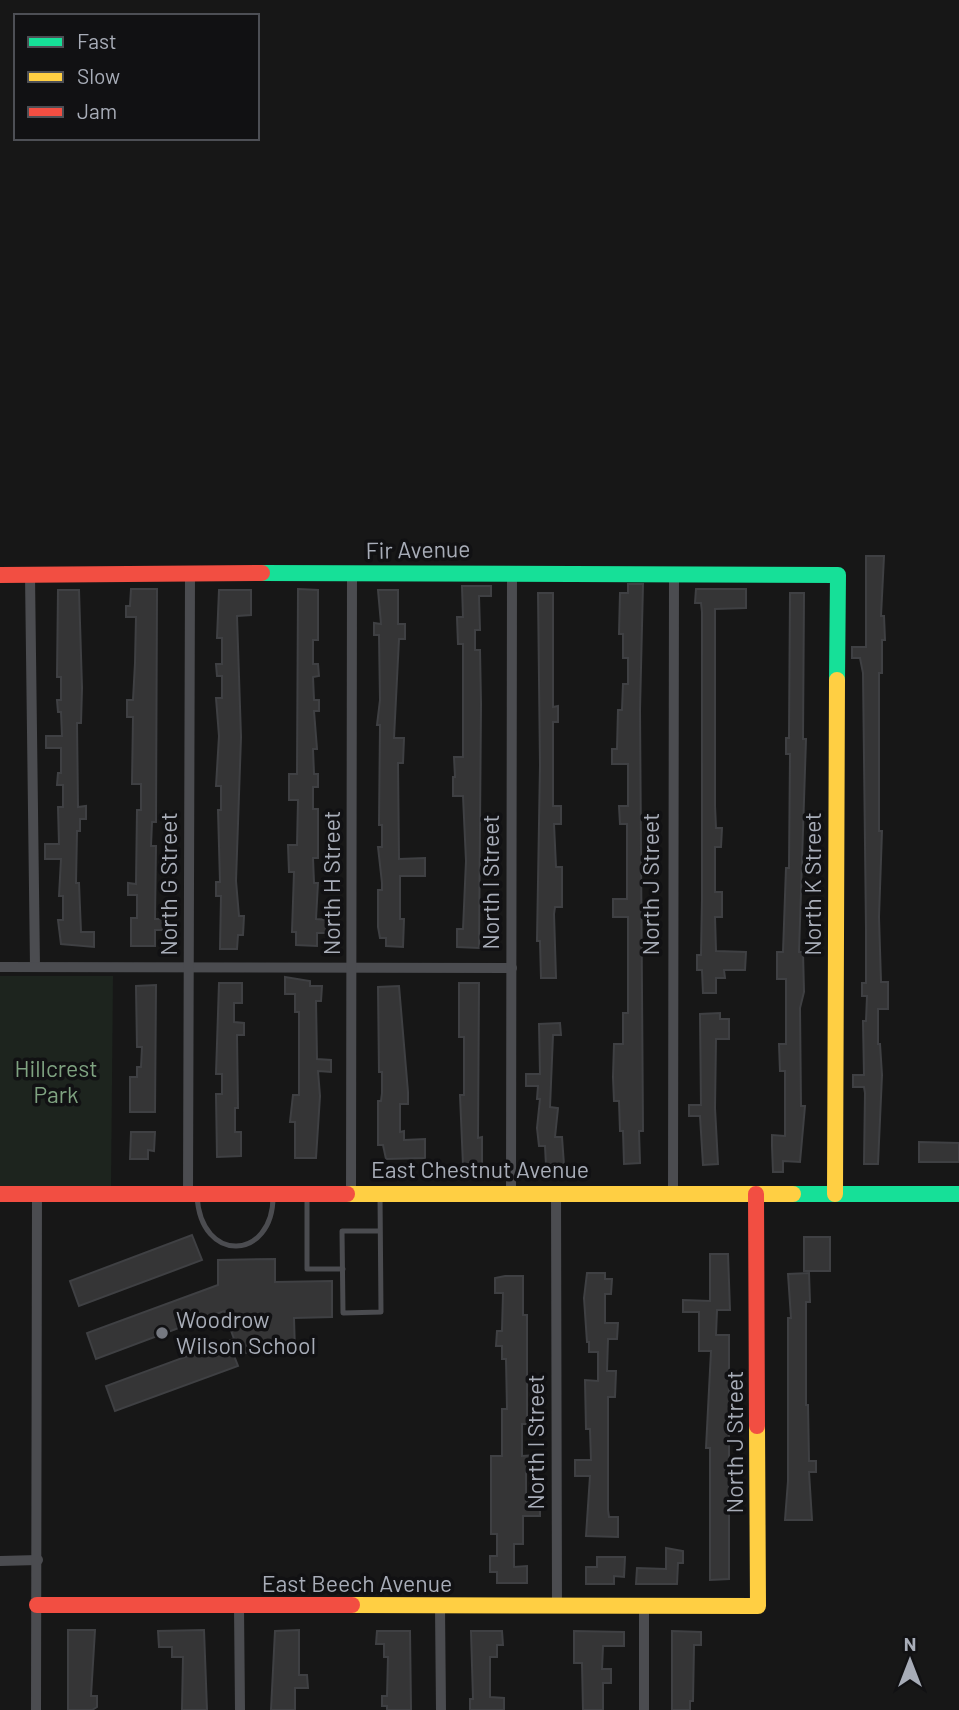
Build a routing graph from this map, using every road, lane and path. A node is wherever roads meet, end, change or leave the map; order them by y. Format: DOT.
graph roads {
  1 [pos="512,572"];
  2 [pos="352,574"];
  3 [pos="674,574"];
  4 [pos="0,575"];
  5 [pos="30,575"];
  6 [pos="838,575"];
  7 [pos="190,576"];
  8 [pos="0,967"];
  9 [pos="35,967"];
  10 [pos="190,967"];
  11 [pos="353,967"];
  12 [pos="512,968"];
  13 [pos="272,1192"];
  14 [pos="307,1192"];
  15 [pos="351,1192"];
  16 [pos="380,1192"];
  17 [pos="192,1193"];
  18 [pos="511,1193"];
  19 [pos="556,1193"];
  20 [pos="673,1193"];
  21 [pos="0,1194"];
  22 [pos="37,1194"];
  23 [pos="756,1194"];
  24 [pos="835,1194"];
  25 [pos="959,1194"];
  26 [pos="380,1231"];
  27 [pos="343,1269"];
  28 [pos="38,1560"];
  29 [pos="0,1561"];
  30 [pos="37,1605"];
  31 [pos="557,1606"];
  32 [pos="644,1606"];
  33 [pos="758,1606"];
  34 [pos="239,1607"];
  35 [pos="440,1607"];
  36 [pos="36,1710"];
  37 [pos="240,1710"];
  38 [pos="441,1710"];
  39 [pos="644,1710"];
  1 -- 2 [label="street, Fir Avenue"];
  1 -- 3 [label="street, Fir Avenue"];
  1 -- 12 [label="street, North I Street"];
  2 -- 7 [label="street, Fir Avenue"];
  2 -- 11 [label="street, North H Street"];
  3 -- 6 [label="street, Fir Avenue"];
  3 -- 20 [label="street, North J Street"];
  4 -- 5 [label="street, Fir Avenue"];
  5 -- 7 [label="street, Fir Avenue"];
  5 -- 9 [label="street"];
  6 -- 24 [label="street, North K Street"];
  7 -- 10 [label="street, North G Street"];
  8 -- 9 [label="street"];
  9 -- 10 [label="street"];
  10 -- 11 [label="street"];
  10 -- 17 [label="street, North G Street"];
  11 -- 12 [label="street"];
  11 -- 15 [label="street, North H Street"];
  12 -- 18 [label="street, North I Street"];
  13 -- 14 [label="street, East Chestnut Avenue"];
  13 -- 17 [label="street, East Chestnut Avenue"];
  13 -- 17 [label="lane"];
  14 -- 15 [label="street, East Chestnut Avenue"];
  14 -- 27 [label="lane"];
  15 -- 16 [label="street, East Chestnut Avenue"];
  16 -- 18 [label="street, East Chestnut Avenue"];
  16 -- 26 [label="lane"];
  17 -- 22 [label="street, East Chestnut Avenue"];
  18 -- 19 [label="street, East Chestnut Avenue"];
  19 -- 20 [label="street, East Chestnut Avenue"];
  19 -- 31 [label="street, North I Street"];
  20 -- 23 [label="street, East Chestnut Avenue"];
  21 -- 22 [label="street, East Chestnut Avenue"];
  22 -- 28 [label="street"];
  23 -- 24 [label="street, East Chestnut Avenue"];
  23 -- 33 [label="street, North J Street"];
  24 -- 25 [label="street, East Chestnut Avenue"];
  26 -- 27 [label="lane"];
  26 -- 27 [label="lane"];
  28 -- 29 [label="street"];
  28 -- 30 [label="street"];
  30 -- 34 [label="street, East Beech Avenue"];
  30 -- 36 [label="street"];
  31 -- 32 [label="street, East Beech Avenue"];
  31 -- 35 [label="street, East Beech Avenue"];
  32 -- 33 [label="street, East Beech Avenue"];
  32 -- 39 [label="street"];
  34 -- 35 [label="street, East Beech Avenue"];
  34 -- 37 [label="street"];
  35 -- 38 [label="street"];
}
